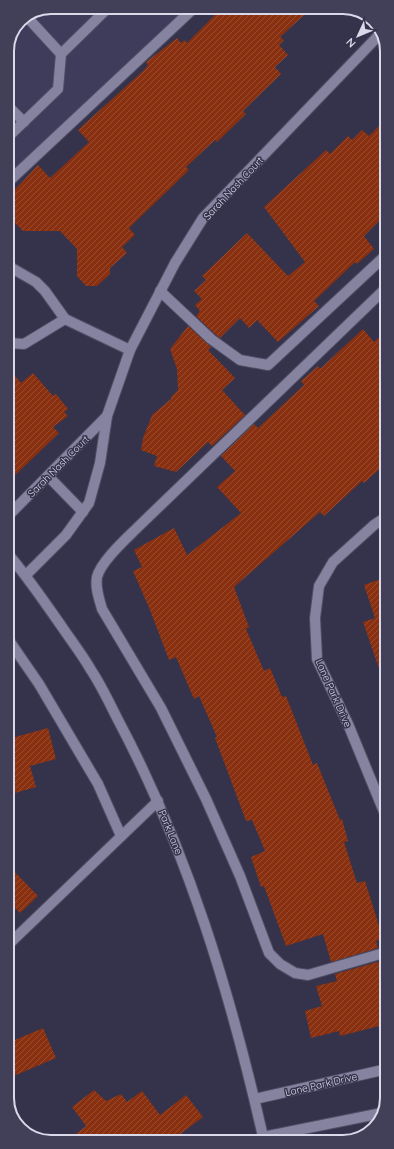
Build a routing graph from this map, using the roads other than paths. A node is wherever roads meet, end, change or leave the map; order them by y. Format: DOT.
graph roads {
  1 [pos="103,14"];
  2 [pos="188,14"];
  3 [pos="30,20"];
  4 [pos="377,38"];
  5 [pos="61,54"];
  6 [pos="14,112"];
  7 [pos="24,122"];
  8 [pos="14,131"];
  9 [pos="14,176"];
  10 [pos="380,261"];
  11 [pos="14,269"];
  12 [pos="160,291"];
  13 [pos="380,294"];
  14 [pos="65,320"];
  15 [pos="14,343"];
  16 [pos="130,350"];
  17 [pos="107,416"];
  18 [pos="48,476"];
  19 [pos="14,510"];
  20 [pos="83,512"];
  21 [pos="380,521"];
  22 [pos="14,561"];
  23 [pos="26,575"];
  24 [pos="14,648"];
  25 [pos="158,801"];
  26 [pos="380,802"];
  27 [pos="122,836"];
  28 [pos="14,939"];
  29 [pos="380,954"];
  30 [pos="380,1071"];
  31 [pos="255,1099"];
  32 [pos="376,1114"];
  33 [pos="263,1135"];
  34 [pos="282,1135"];
  1 -- 5 [label="street"];
  2 -- 9 [label="street"];
  3 -- 5 [label="street"];
  4 -- 12 [label="street, Sarah Nash Court"];
  5 -- 7 [label="street"];
  6 -- 7 [label="street"];
  7 -- 8 [label="street"];
  10 -- 12 [label="street"];
  11 -- 14 [label="street"];
  12 -- 16 [label="street, Sarah Nash Court"];
  13 -- 29 [label="street"];
  14 -- 15 [label="street"];
  14 -- 16 [label="street"];
  16 -- 17 [label="street, Sarah Nash Court"];
  17 -- 18 [label="street, Sarah Nash Court"];
  17 -- 20 [label="street, Sarah Nash Court"];
  18 -- 19 [label="street, Sarah Nash Court"];
  18 -- 20 [label="street"];
  20 -- 23 [label="street, Sarah Nash Court"];
  21 -- 26 [label="street, Lane Park Drive"];
  22 -- 23 [label="street, Park Lane"];
  23 -- 25 [label="street, Park Lane"];
  24 -- 27 [label="street"];
  25 -- 27 [label="street"];
  25 -- 31 [label="street, Park Lane"];
  27 -- 28 [label="street"];
  30 -- 31 [label="street, Lane Park Drive"];
  31 -- 33 [label="street, Park Lane"];
  32 -- 34 [label="street"];
}
